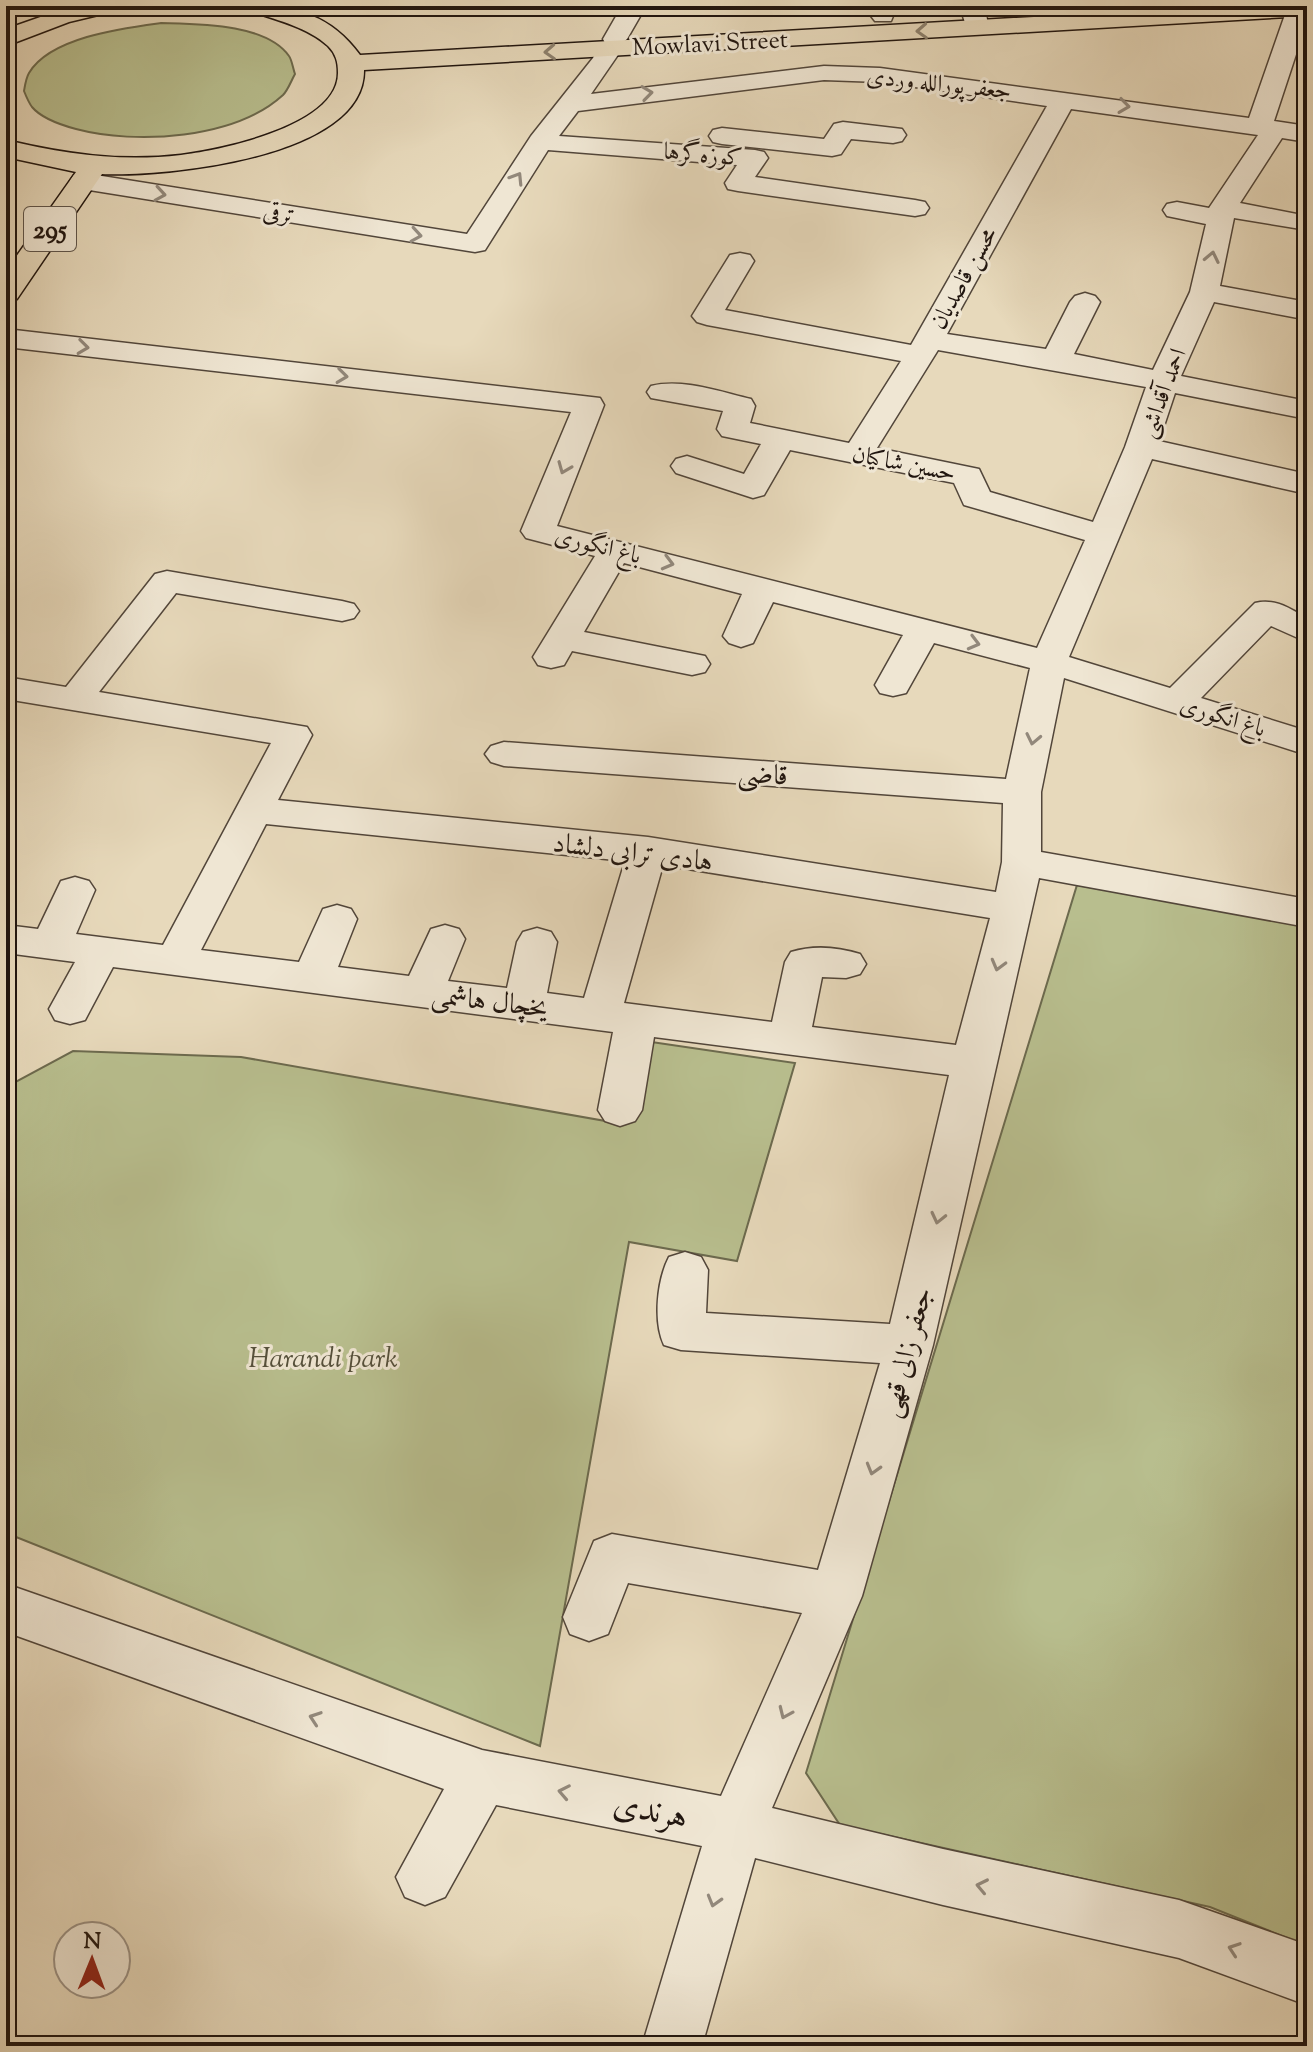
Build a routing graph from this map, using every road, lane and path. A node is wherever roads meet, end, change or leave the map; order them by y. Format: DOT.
graph roads {
  1 [pos="106,6"];
  2 [pos="259,6"];
  3 [pos="634,6"];
  4 [pos="1303,9"];
  5 [pos="975,17"];
  6 [pos="6,38"];
  7 [pos="612,44"];
  8 [pos="1297,47"];
  9 [pos="353,63"];
  10 [pos="1064,98"];
  11 [pos="570,104"];
  12 [pos="1307,113"];
  13 [pos="1267,121"];
  14 [pos="1307,134"];
  15 [pos="893,135"];
  16 [pos="540,142"];
  17 [pos="6,148"];
  18 [pos="685,153"];
  19 [pos="80,170"];
  20 [pos="915,208"];
  21 [pos="1177,210"];
  22 [pos="1221,213"];
  23 [pos="1302,223"];
  24 [pos="6,246"];
  25 [pos="740,261"];
  26 [pos="1204,292"];
  27 [pos="6,293"];
  28 [pos="1085,302"];
  29 [pos="1298,309"];
  30 [pos="6,338"];
  31 [pos="924,348"];
  32 [pos="1056,360"];
  33 [pos="1163,382"];
  34 [pos="662,392"];
  35 [pos="1307,410"];
  36 [pos="780,439"];
  37 [pos="1141,447"];
  38 [pos="858,454"];
  39 [pos="687,466"];
  40 [pos="1307,484"];
  41 [pos="1103,535"];
  42 [pos="616,549"];
  43 [pos="762,588"];
  44 [pos="342,611"];
  45 [pos="924,630"];
  46 [pos="1307,632"];
  47 [pos="741,636"];
  48 [pos="1049,662"];
  49 [pos="692,664"];
  50 [pos="893,685"];
  51 [pos="6,688"];
  52 [pos="75,699"];
  53 [pos="1177,702"];
  54 [pos="1307,743"];
  55 [pos="504,754"];
  56 [pos="1022,792"];
  57 [pos="252,810"];
  58 [pos="648,850"];
  59 [pos="1022,862"];
  60 [pos="75,890"];
  61 [pos="1013,908"];
  62 [pos="1307,913"];
  63 [pos="337,919"];
  64 [pos="6,939"];
  65 [pos="445,939"];
  66 [pos="537,942"];
  67 [pos="52,944"];
  68 [pos="101,951"];
  69 [pos="175,960"];
  70 [pos="846,964"];
  71 [pos="313,978"];
  72 [pos="423,992"];
  73 [pos="524,1005"];
  74 [pos="70,1009"];
  75 [pos="618,1017"];
  76 [pos="789,1039"];
  77 [pos="973,1063"];
  78 [pos="620,1110"];
  79 [pos="685,1270"];
  80 [pos="909,1345"];
  81 [pos="836,1596"];
  82 [pos="6,1608"];
  83 [pos="589,1617"];
  84 [pos="482,1776"];
  85 [pos="736,1826"];
  86 [pos="425,1877"];
  87 [pos="1307,1975"];
  88 [pos="672,2046"];
  1 -- 6 [label="main road"];
  2 -- 9 [label="main road"];
  3 -- 7 [label="street"];
  4 -- 5 [label="main road, Mowlavi Street"];
  4 -- 8 [label="street, احمد آقداشی"];
  5 -- 7 [label="main road, Mowlavi Street, one-way"];
  7 -- 9 [label="main road, Mowlavi Street, one-way"];
  7 -- 11 [label="street"];
  8 -- 13 [label="street, احمد آقداشی"];
  9 -- 19 [label="main road"];
  11 -- 10 [label="street, جعفر پورالله وردی, one-way"];
  10 -- 13 [label="street, جعفر پورالله وردی, one-way"];
  10 -- 31 [label="street, محسن قاصدیان"];
  11 -- 16 [label="street"];
  12 -- 13 [label="street"];
  13 -- 14 [label="street, جعفر پورالله وردی"];
  13 -- 22 [label="street, احمد آقداشی"];
  15 -- 18 [label="street"];
  16 -- 18 [label="street, کوزه‌گرها"];
  19 -- 16 [label="street, ترقی, one-way"];
  17 -- 19 [label="main road"];
  18 -- 20 [label="street, کوزه‌گرها"];
  19 -- 24 [label="main road, 295"];
  19 -- 27 [label="main road, 295"];
  21 -- 22 [label="street"];
  22 -- 23 [label="street"];
  26 -- 22 [label="street, احمد آقداشی, one-way"];
  25 -- 31 [label="street"];
  26 -- 29 [label="street"];
  26 -- 33 [label="street, احمد آقداشی"];
  28 -- 32 [label="street"];
  30 -- 42 [label="street, باغ انگوری, one-way"];
  31 -- 32 [label="street"];
  31 -- 38 [label="street, محسن قاصدیان"];
  32 -- 33 [label="street"];
  33 -- 35 [label="street"];
  33 -- 37 [label="street, احمد آقداشی"];
  34 -- 36 [label="street, حسین شاکیان"];
  36 -- 38 [label="street, حسین شاکیان"];
  36 -- 39 [label="street"];
  37 -- 40 [label="street"];
  37 -- 41 [label="street, احمد آقداشی"];
  38 -- 41 [label="street, حسین شاکیان"];
  41 -- 48 [label="street, احمد آقداشی"];
  42 -- 43 [label="street, باغ انگوری, one-way"];
  42 -- 49 [label="street"];
  43 -- 45 [label="street, باغ انگوری"];
  43 -- 47 [label="street"];
  44 -- 52 [label="street"];
  45 -- 48 [label="street, باغ انگوری, one-way"];
  45 -- 50 [label="street"];
  46 -- 53 [label="street"];
  48 -- 53 [label="street, باغ انگوری"];
  48 -- 56 [label="street, احمد آقداشی, one-way"];
  51 -- 52 [label="street"];
  52 -- 57 [label="street"];
  53 -- 54 [label="street, باغ انگوری"];
  55 -- 56 [label="street, قاضی"];
  56 -- 59 [label="street, جعفر زالی قهی"];
  57 -- 58 [label="street, هادی ترابی دلشاد"];
  57 -- 69 [label="street"];
  58 -- 61 [label="street, هادی ترابی دلشاد"];
  58 -- 75 [label="street"];
  59 -- 61 [label="street, جعفر زالی قهی"];
  59 -- 62 [label="street"];
  60 -- 67 [label="street"];
  61 -- 77 [label="street, جعفر زالی قهی, one-way"];
  63 -- 71 [label="street"];
  64 -- 67 [label="street, یخچال هاشمی"];
  65 -- 72 [label="street"];
  66 -- 73 [label="street"];
  67 -- 68 [label="street, یخچال هاشمی"];
  68 -- 69 [label="street, یخچال هاشمی"];
  68 -- 74 [label="street"];
  69 -- 71 [label="street, یخچال هاشمی"];
  70 -- 76 [label="street"];
  71 -- 72 [label="street, یخچال هاشمی"];
  72 -- 73 [label="street, یخچال هاشمی"];
  73 -- 75 [label="street, یخچال هاشمی"];
  75 -- 76 [label="street, یخچال هاشمی"];
  75 -- 78 [label="street"];
  76 -- 77 [label="street, یخچال هاشمی"];
  77 -- 80 [label="street, جعفر زالی قهی, one-way"];
  79 -- 80 [label="street"];
  80 -- 81 [label="street, جعفر زالی قهی, one-way"];
  81 -- 83 [label="street"];
  81 -- 85 [label="street, جعفر زالی قهی, one-way"];
  84 -- 82 [label="street, هرندی, one-way"];
  85 -- 84 [label="street, هرندی, one-way"];
  84 -- 86 [label="street"];
  87 -- 85 [label="street, هرندی, one-way"];
  85 -- 88 [label="street, جعفر زالی قهی, one-way"];
}
